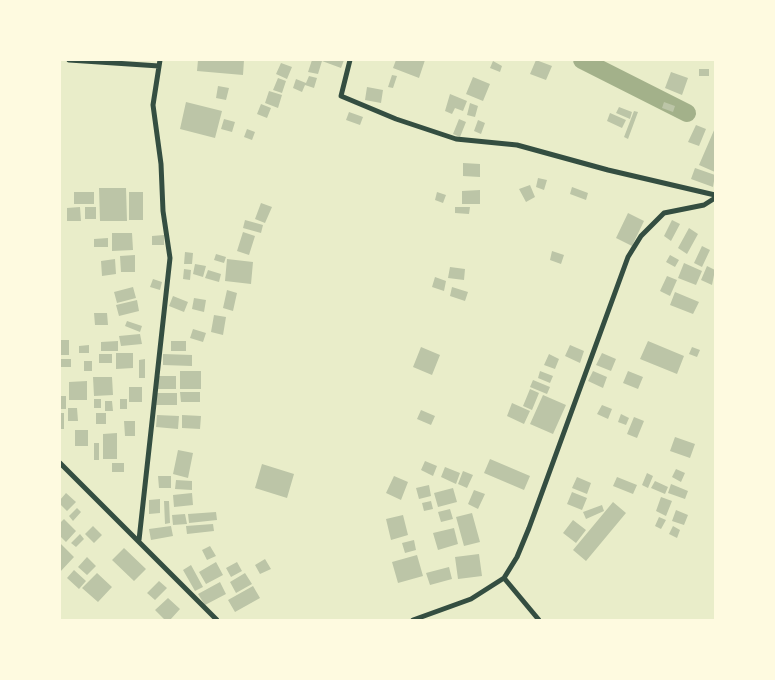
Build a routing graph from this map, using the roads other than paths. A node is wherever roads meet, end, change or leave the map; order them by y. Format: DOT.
graph roads {
  1 [pos="69,60"];
  2 [pos="350,60"];
  3 [pos="160,63"];
  4 [pos="715,196"];
  5 [pos="60,463"];
  6 [pos="139,540"];
  7 [pos="504,578"];
  8 [pos="217,620"];
  9 [pos="413,620"];
  10 [pos="539,620"];
  1 -- 3 [label="street"];
  2 -- 4 [label="street"];
  3 -- 6 [label="street"];
  4 -- 7 [label="street"];
  5 -- 6 [label="street"];
  6 -- 8 [label="street"];
  7 -- 9 [label="street"];
  7 -- 10 [label="street"];
}
